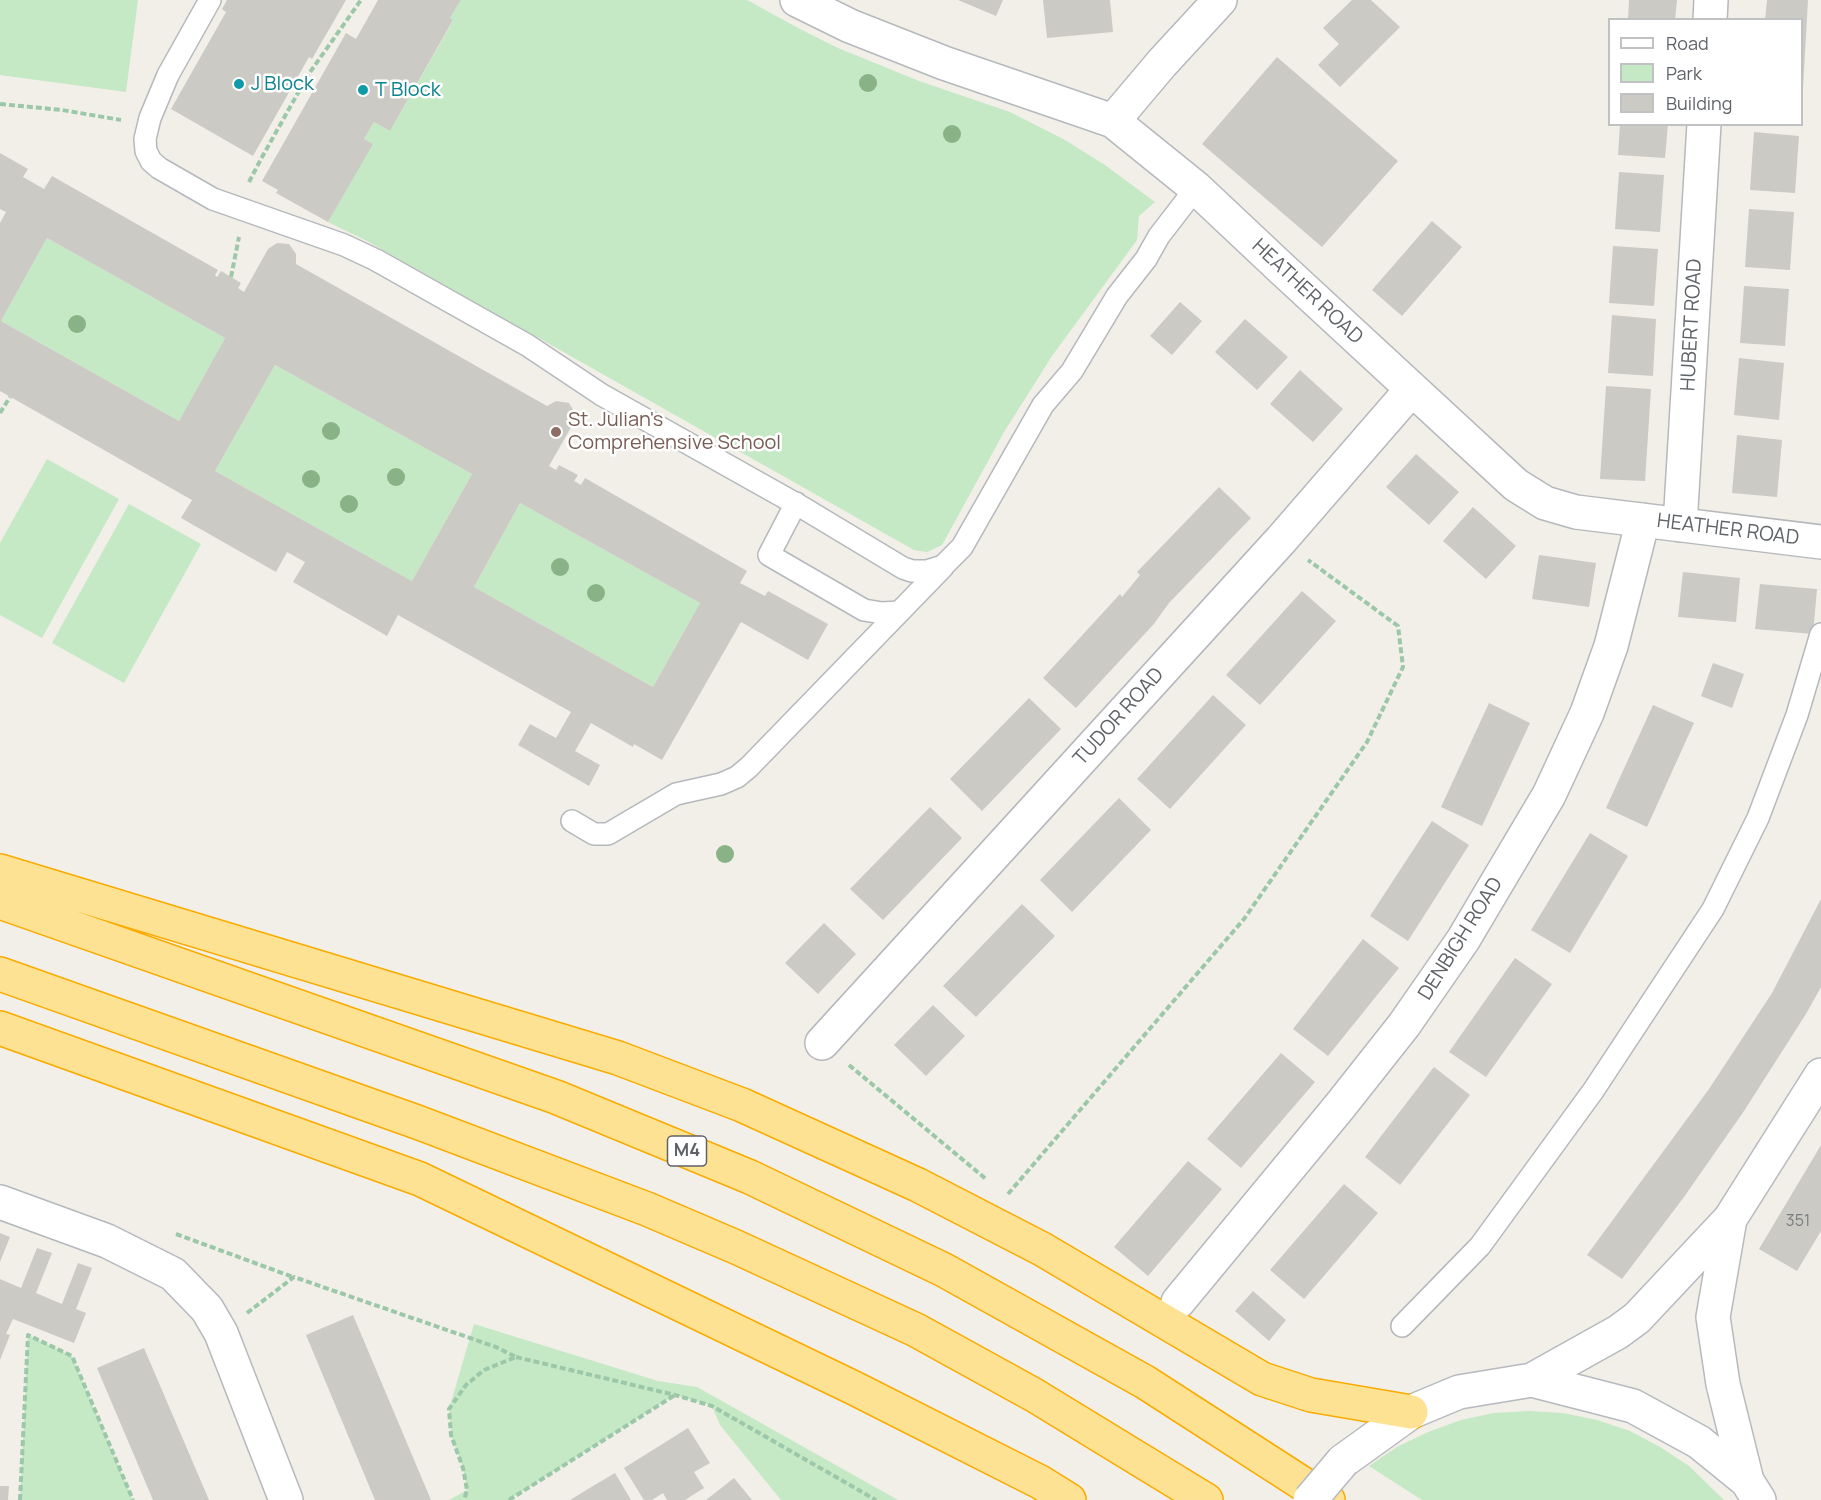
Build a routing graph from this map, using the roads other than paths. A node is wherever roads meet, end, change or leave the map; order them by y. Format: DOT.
graph roads {
  1 [pos="210,0"];
  2 [pos="797,0"];
  3 [pos="1220,0"];
  4 [pos="1711,0"];
  5 [pos="1710,18"];
  6 [pos="1113,121"];
  7 [pos="1704,126"];
  8 [pos="1196,188"];
  9 [pos="1412,388"];
  10 [pos="796,503"];
  11 [pos="1643,520"];
  12 [pos="1680,525"];
  13 [pos="1821,542"];
  14 [pos="950,560"];
  15 [pos="899,612"];
  16 [pos="1821,634"];
  17 [pos="572,821"];
  18 [pos="0,871"];
  19 [pos="0,902"];
  20 [pos="0,974"];
  21 [pos="0,1028"];
  22 [pos="822,1043"];
  23 [pos="1821,1075"];
  24 [pos="0,1202"];
  25 [pos="1730,1219"];
  26 [pos="1178,1302"];
  27 [pos="1402,1326"];
  28 [pos="1532,1380"];
  29 [pos="1411,1412"];
  30 [pos="1753,1490"];
  31 [pos="286,1500"];
  32 [pos="1069,1500"];
  33 [pos="1206,1500"];
  34 [pos="1310,1500"];
  35 [pos="1328,1500"];
  1 -- 10 [label="lane"];
  2 -- 6 [label="street, HEATHER ROAD"];
  3 -- 6 [label="street"];
  4 -- 5 [label="street"];
  6 -- 8 [label="street, HEATHER ROAD"];
  7 -- 12 [label="street, HUBERT ROAD"];
  8 -- 9 [label="street, HEATHER ROAD"];
  8 -- 14 [label="lane"];
  9 -- 11 [label="street, HEATHER ROAD"];
  9 -- 22 [label="street, TUDOR ROAD"];
  10 -- 14 [label="lane"];
  10 -- 15 [label="lane"];
  11 -- 12 [label="street, HEATHER ROAD"];
  11 -- 26 [label="street, DENBIGH ROAD"];
  12 -- 13 [label="street, HEATHER ROAD"];
  14 -- 15 [label="lane"];
  15 -- 17 [label="lane"];
  16 -- 27 [label="lane"];
  18 -- 29 [label="highway"];
  19 -- 35 [label="highway, M4"];
  20 -- 33 [label="highway"];
  21 -- 32 [label="highway"];
  23 -- 25 [label="street"];
  24 -- 31 [label="street"];
  25 -- 28 [label="street"];
  25 -- 30 [label="street"];
  28 -- 29 [label="street"];
  28 -- 30 [label="street"];
  29 -- 34 [label="street, bridge"];
}
